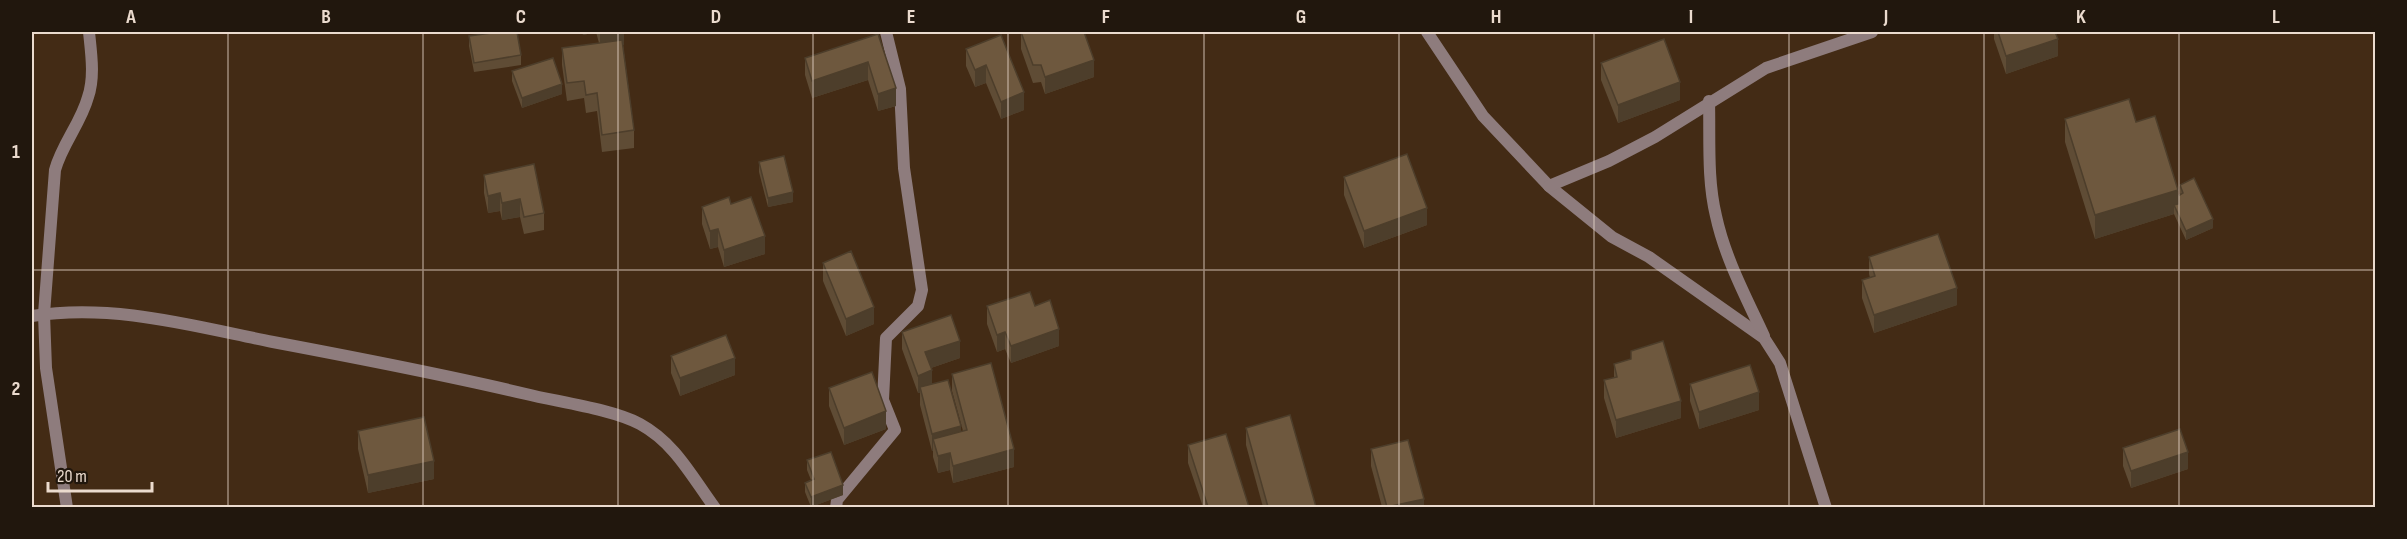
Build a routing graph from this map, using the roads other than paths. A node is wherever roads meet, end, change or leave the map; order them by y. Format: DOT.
graph roads {
  1 [pos="89,32"];
  2 [pos="886,32"];
  3 [pos="1427,32"];
  4 [pos="1872,32"];
  5 [pos="1709,101"];
  6 [pos="1549,186"];
  7 [pos="38,315"];
  8 [pos="1764,338"];
  9 [pos="67,507"];
  10 [pos="715,507"];
  11 [pos="836,507"];
  12 [pos="1826,507"];
  1 -- 7 [label="street"];
  2 -- 11 [label="street"];
  3 -- 6 [label="street"];
  4 -- 5 [label="street"];
  5 -- 6 [label="street"];
  5 -- 8 [label="street"];
  6 -- 8 [label="street"];
  7 -- 9 [label="street"];
  7 -- 10 [label="street"];
  8 -- 12 [label="street"];
}
